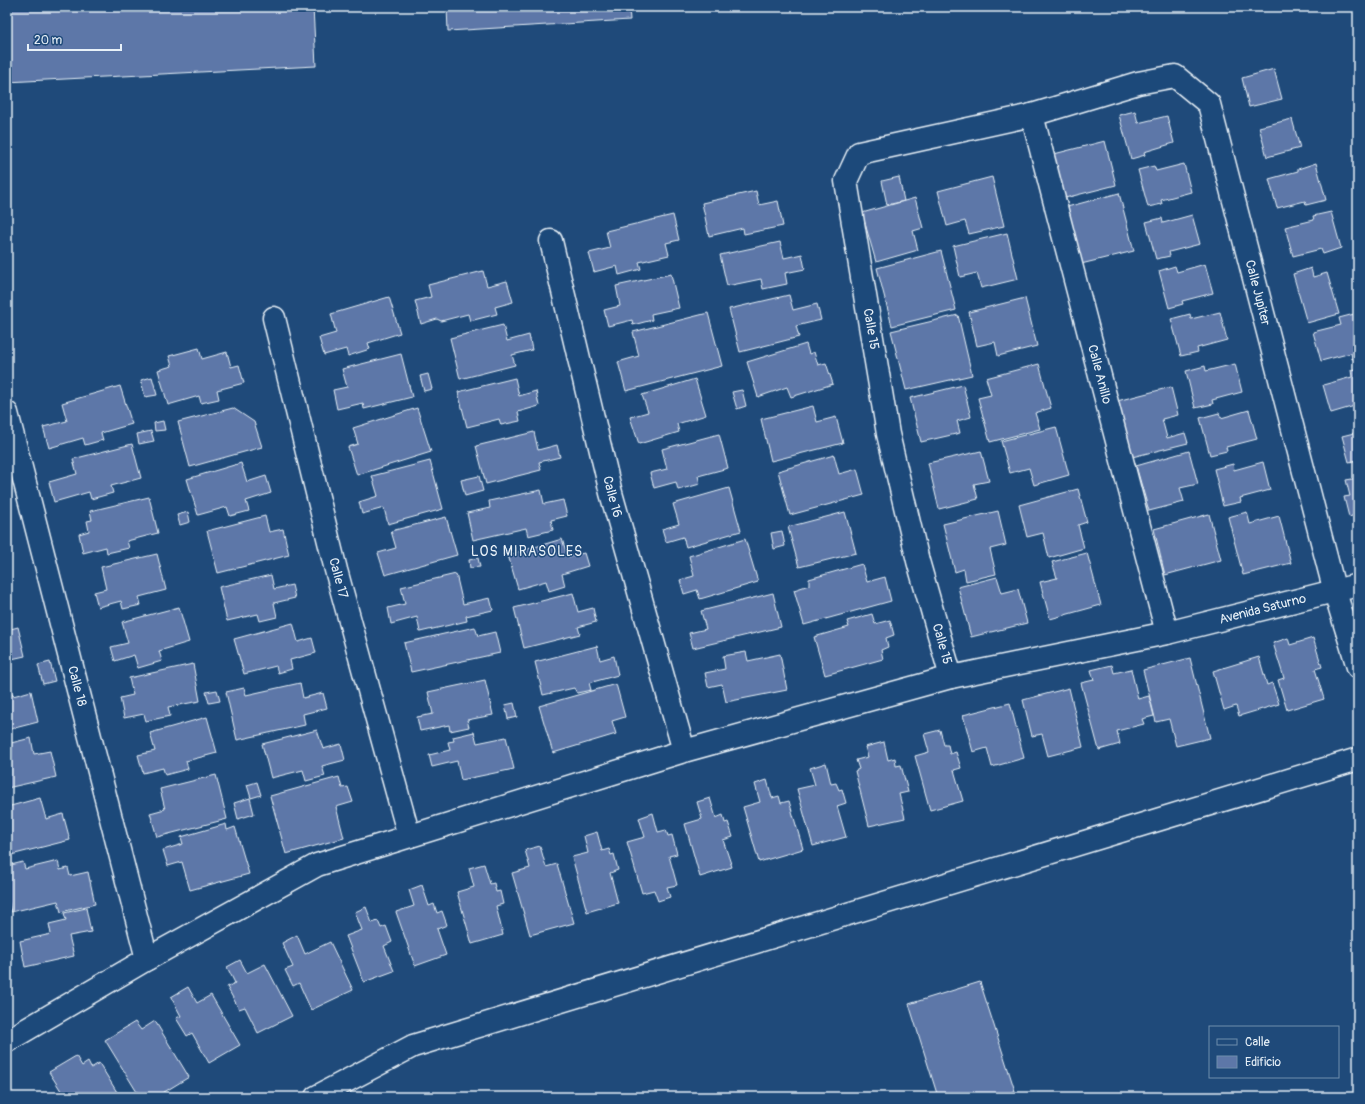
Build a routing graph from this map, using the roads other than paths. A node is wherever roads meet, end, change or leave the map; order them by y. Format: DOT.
graph roads {
  1 [pos="1032,115"];
  2 [pos="551,241"];
  3 [pos="274,318"];
  4 [pos="7,413"];
  5 [pos="1358,585"];
  6 [pos="1335,592"];
  7 [pos="1167,633"];
  8 [pos="1358,667"];
  9 [pos="951,676"];
  10 [pos="684,751"];
  11 [pos="1358,759"];
  12 [pos="409,836"];
  13 [pos="147,958"];
  14 [pos="7,1042"];
  15 [pos="316,1097"];
  1 -- 6 [label="street, Calle Jupiter"];
  1 -- 7 [label="street, Calle Anillo"];
  1 -- 9 [label="street, Calle 15"];
  2 -- 10 [label="street, Calle 16"];
  3 -- 12 [label="street, Calle 17"];
  4 -- 13 [label="street, Calle 18"];
  5 -- 6 [label="street, Avenida Saturno"];
  6 -- 7 [label="street, Avenida Saturno"];
  6 -- 8 [label="street, Calle Jupiter"];
  7 -- 9 [label="street, Avenida Saturno"];
  9 -- 10 [label="street, Avenida Saturno"];
  10 -- 12 [label="street, Avenida Saturno"];
  11 -- 15 [label="street"];
  12 -- 13 [label="street, Avenida Saturno"];
  13 -- 14 [label="street, Avenida Saturno"];
}
